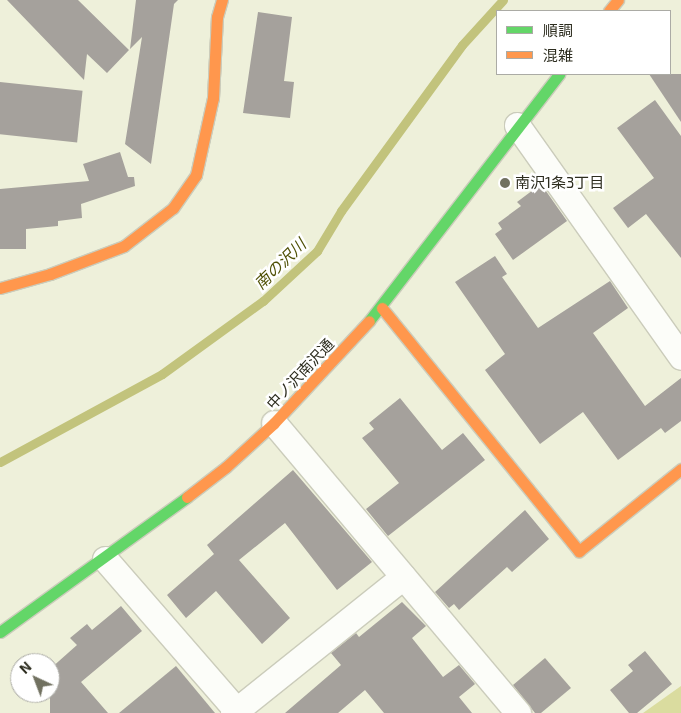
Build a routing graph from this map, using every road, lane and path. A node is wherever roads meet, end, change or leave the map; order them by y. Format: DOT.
graph roads {
  1 [pos="222,0"];
  2 [pos="618,0"];
  3 [pos="610,10"];
  4 [pos="558,75"];
  5 [pos="517,125"];
  6 [pos="0,288"];
  7 [pos="382,308"];
  8 [pos="681,357"];
  9 [pos="274,423"];
  10 [pos="681,469"];
  11 [pos="105,558"];
  12 [pos="403,577"];
  13 [pos="0,632"];
  14 [pos="236,712"];
  15 [pos="518,713"];
  1 -- 6 [label="street"];
  2 -- 3 [label="street"];
  4 -- 5 [label="street, 中ノ沢南沢通"];
  5 -- 7 [label="street, 中ノ沢南沢通"];
  5 -- 8 [label="street"];
  7 -- 9 [label="street, 中ノ沢南沢通"];
  7 -- 10 [label="street"];
  9 -- 11 [label="street, 中ノ沢南沢通"];
  9 -- 12 [label="street"];
  11 -- 13 [label="street, 中ノ沢南沢通"];
  11 -- 14 [label="street"];
  12 -- 14 [label="street"];
  12 -- 15 [label="street"];
}
